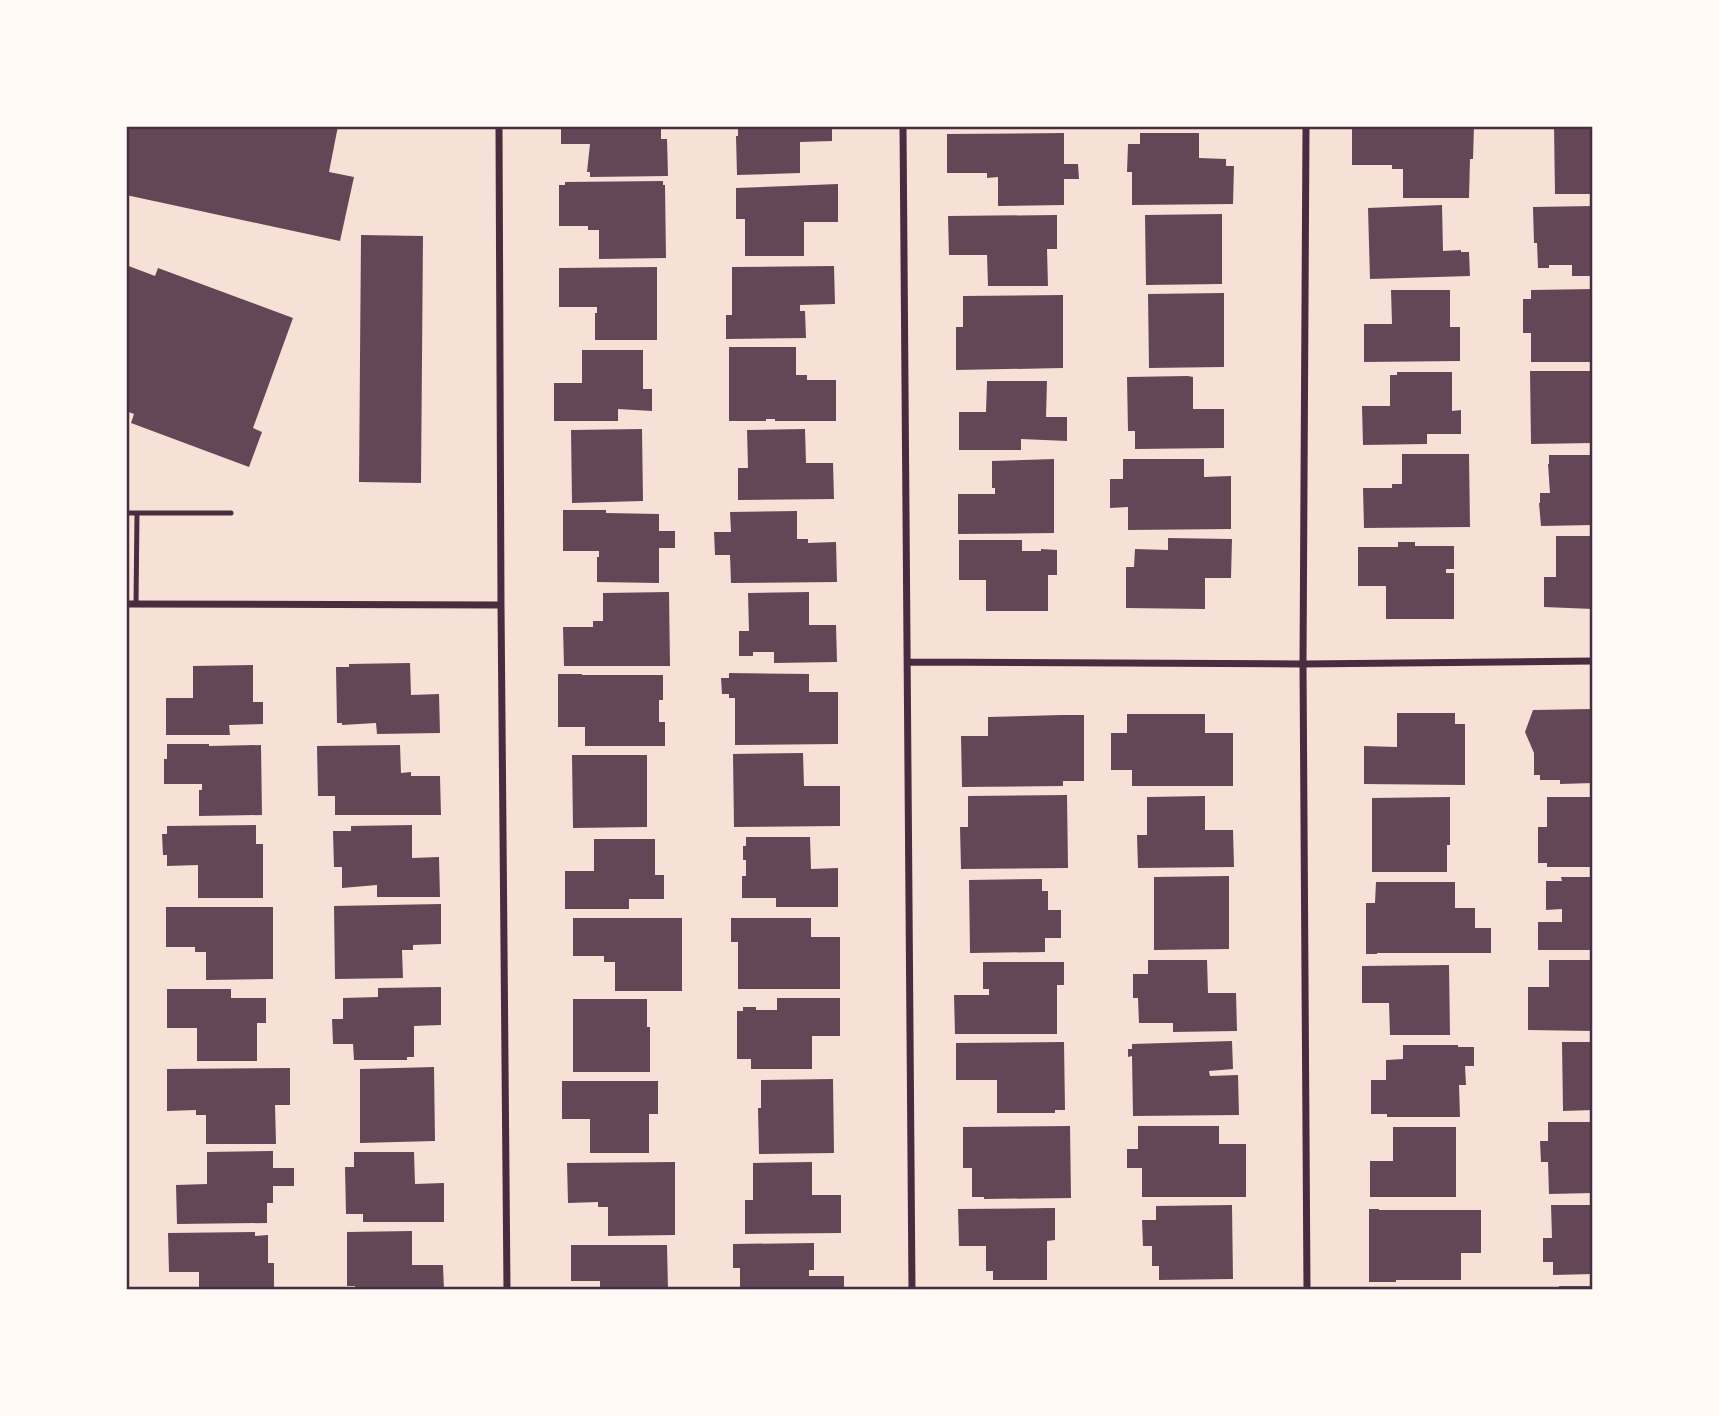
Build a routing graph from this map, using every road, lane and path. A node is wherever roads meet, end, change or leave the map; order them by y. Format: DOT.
graph roads {
  1 [pos="499,126"];
  2 [pos="903,126"];
  3 [pos="1306,126"];
  4 [pos="126,513"];
  5 [pos="137,513"];
  6 [pos="231,513"];
  7 [pos="126,604"];
  8 [pos="136,604"];
  9 [pos="501,605"];
  10 [pos="1593,661"];
  11 [pos="908,662"];
  12 [pos="1303,664"];
  13 [pos="507,1290"];
  14 [pos="912,1290"];
  15 [pos="1307,1290"];
  1 -- 9 [label="street"];
  2 -- 11 [label="street"];
  3 -- 12 [label="street"];
  4 -- 5 [label="lane"];
  5 -- 6 [label="lane"];
  5 -- 8 [label="lane"];
  7 -- 8 [label="street"];
  8 -- 9 [label="street"];
  9 -- 13 [label="street"];
  10 -- 12 [label="street"];
  11 -- 12 [label="street"];
  11 -- 14 [label="street"];
  12 -- 15 [label="street"];
}
